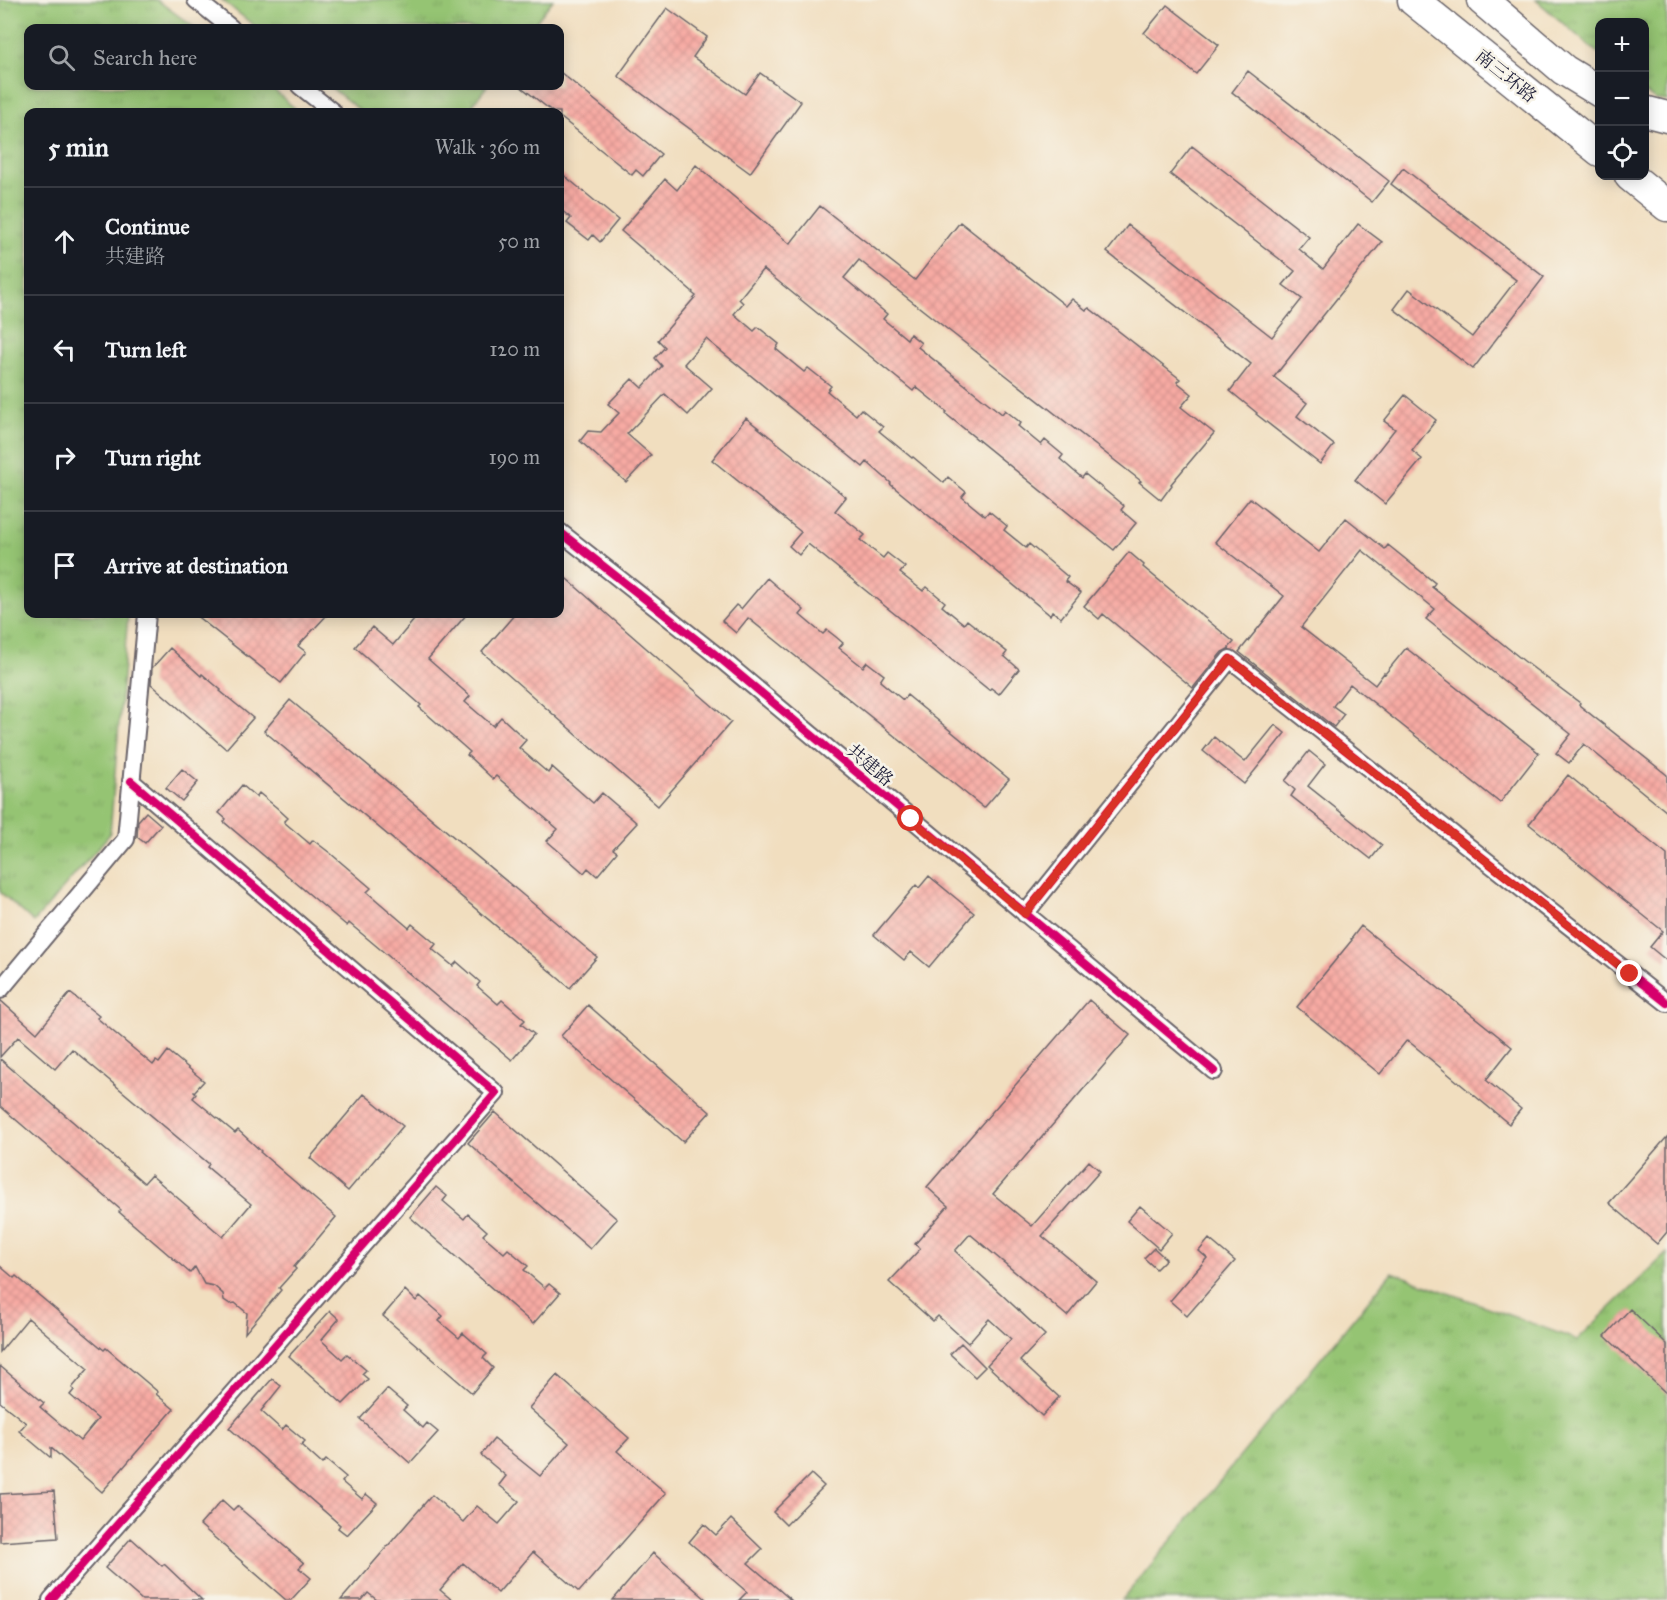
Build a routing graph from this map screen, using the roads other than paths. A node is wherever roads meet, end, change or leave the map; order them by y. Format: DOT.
graph roads {
  1 [pos="196,0"];
  2 [pos="1413,0"];
  3 [pos="1482,0"];
  4 [pos="226,24"];
  5 [pos="1595,89"];
  6 [pos="305,90"];
  7 [pos="328,108"];
  8 [pos="1649,112"];
  9 [pos="1667,117"];
  10 [pos="1595,148"];
  11 [pos="1635,180"];
  12 [pos="1667,206"];
  13 [pos="564,535"];
  14 [pos="147,618"];
  15 [pos="131,781"];
  16 [pos="1025,914"];
  17 [pos="0,990"];
  18 [pos="1667,1003"];
  19 [pos="1214,1071"];
  20 [pos="51,1600"];
  1 -- 4 [label="street"];
  2 -- 10 [label="highway, 南三环路"];
  3 -- 5 [label="highway"];
  6 -- 7 [label="street"];
  8 -- 9 [label="highway"];
  11 -- 12 [label="highway"];
  13 -- 16 [label="street, 共建路"];
  14 -- 15 [label="street"];
  15 -- 17 [label="street"];
  15 -- 20 [label="street"];
  16 -- 18 [label="street"];
  16 -- 19 [label="street, 共建路"];
}
